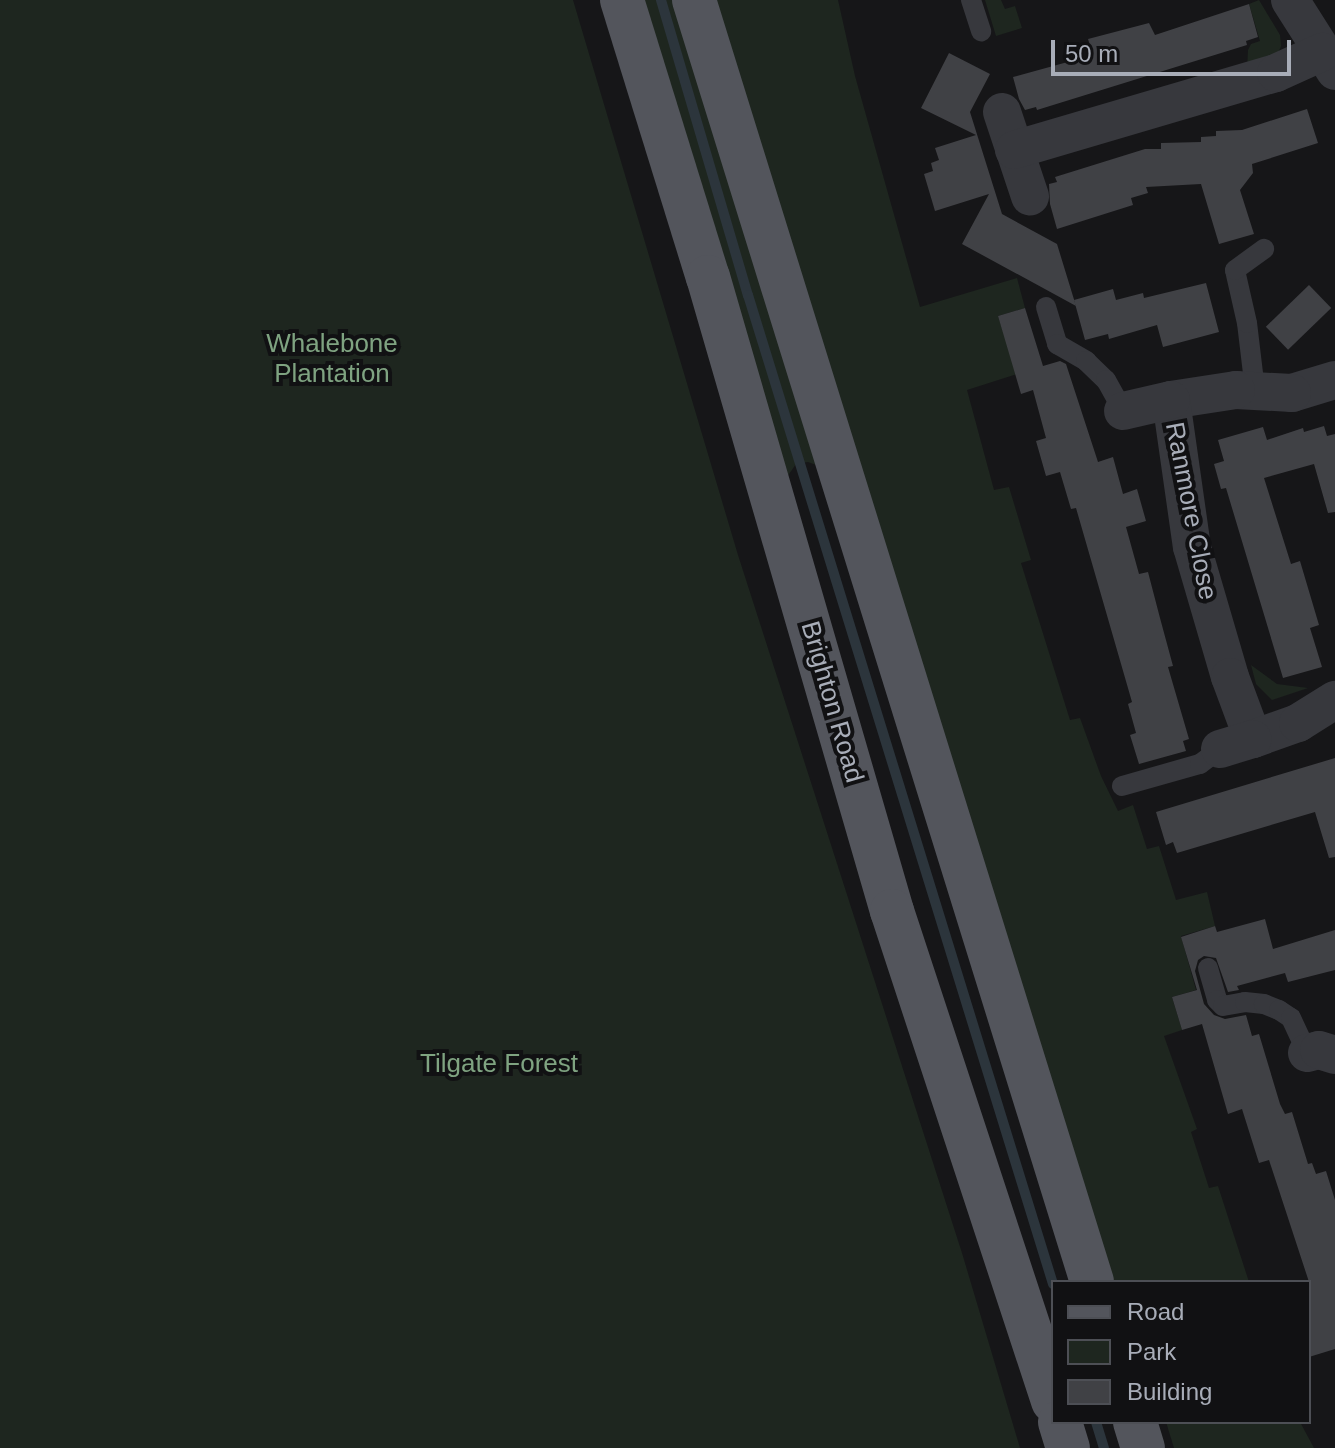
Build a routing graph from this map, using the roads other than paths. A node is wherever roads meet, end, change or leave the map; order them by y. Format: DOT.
graph roads {
  1 [pos="622,0"];
  2 [pos="694,0"];
  3 [pos="971,0"];
  4 [pos="1290,0"];
  5 [pos="981,31"];
  6 [pos="1328,61"];
  7 [pos="1002,112"];
  8 [pos="1014,150"];
  9 [pos="1030,196"];
  10 [pos="1264,249"];
  11 [pos="1046,307"];
  12 [pos="1335,380"];
  13 [pos="1255,390"];
  14 [pos="1171,400"];
  15 [pos="1123,411"];
  16 [pos="1335,700"];
  17 [pos="1237,744"];
  18 [pos="1122,786"];
  19 [pos="1208,968"];
  20 [pos="1321,1054"];
  21 [pos="1091,1280"];
  22 [pos="1051,1395"];
  23 [pos="1061,1424"];
  24 [pos="1136,1424"];
  25 [pos="1068,1448"];
  26 [pos="1143,1448"];
  1 -- 22 [label="main road, Brighton Road"];
  2 -- 21 [label="main road"];
  3 -- 5 [label="lane"];
  4 -- 6 [label="street"];
  6 -- 8 [label="street"];
  7 -- 8 [label="street"];
  8 -- 9 [label="street"];
  10 -- 13 [label="lane"];
  11 -- 15 [label="lane"];
  12 -- 13 [label="street, Ranmore Close"];
  13 -- 14 [label="street, Ranmore Close"];
  14 -- 15 [label="street"];
  14 -- 17 [label="street, Ranmore Close"];
  16 -- 17 [label="street"];
  17 -- 18 [label="lane"];
  19 -- 20 [label="lane"];
  23 -- 25 [label="main road"];
  24 -- 26 [label="main road"];
}
